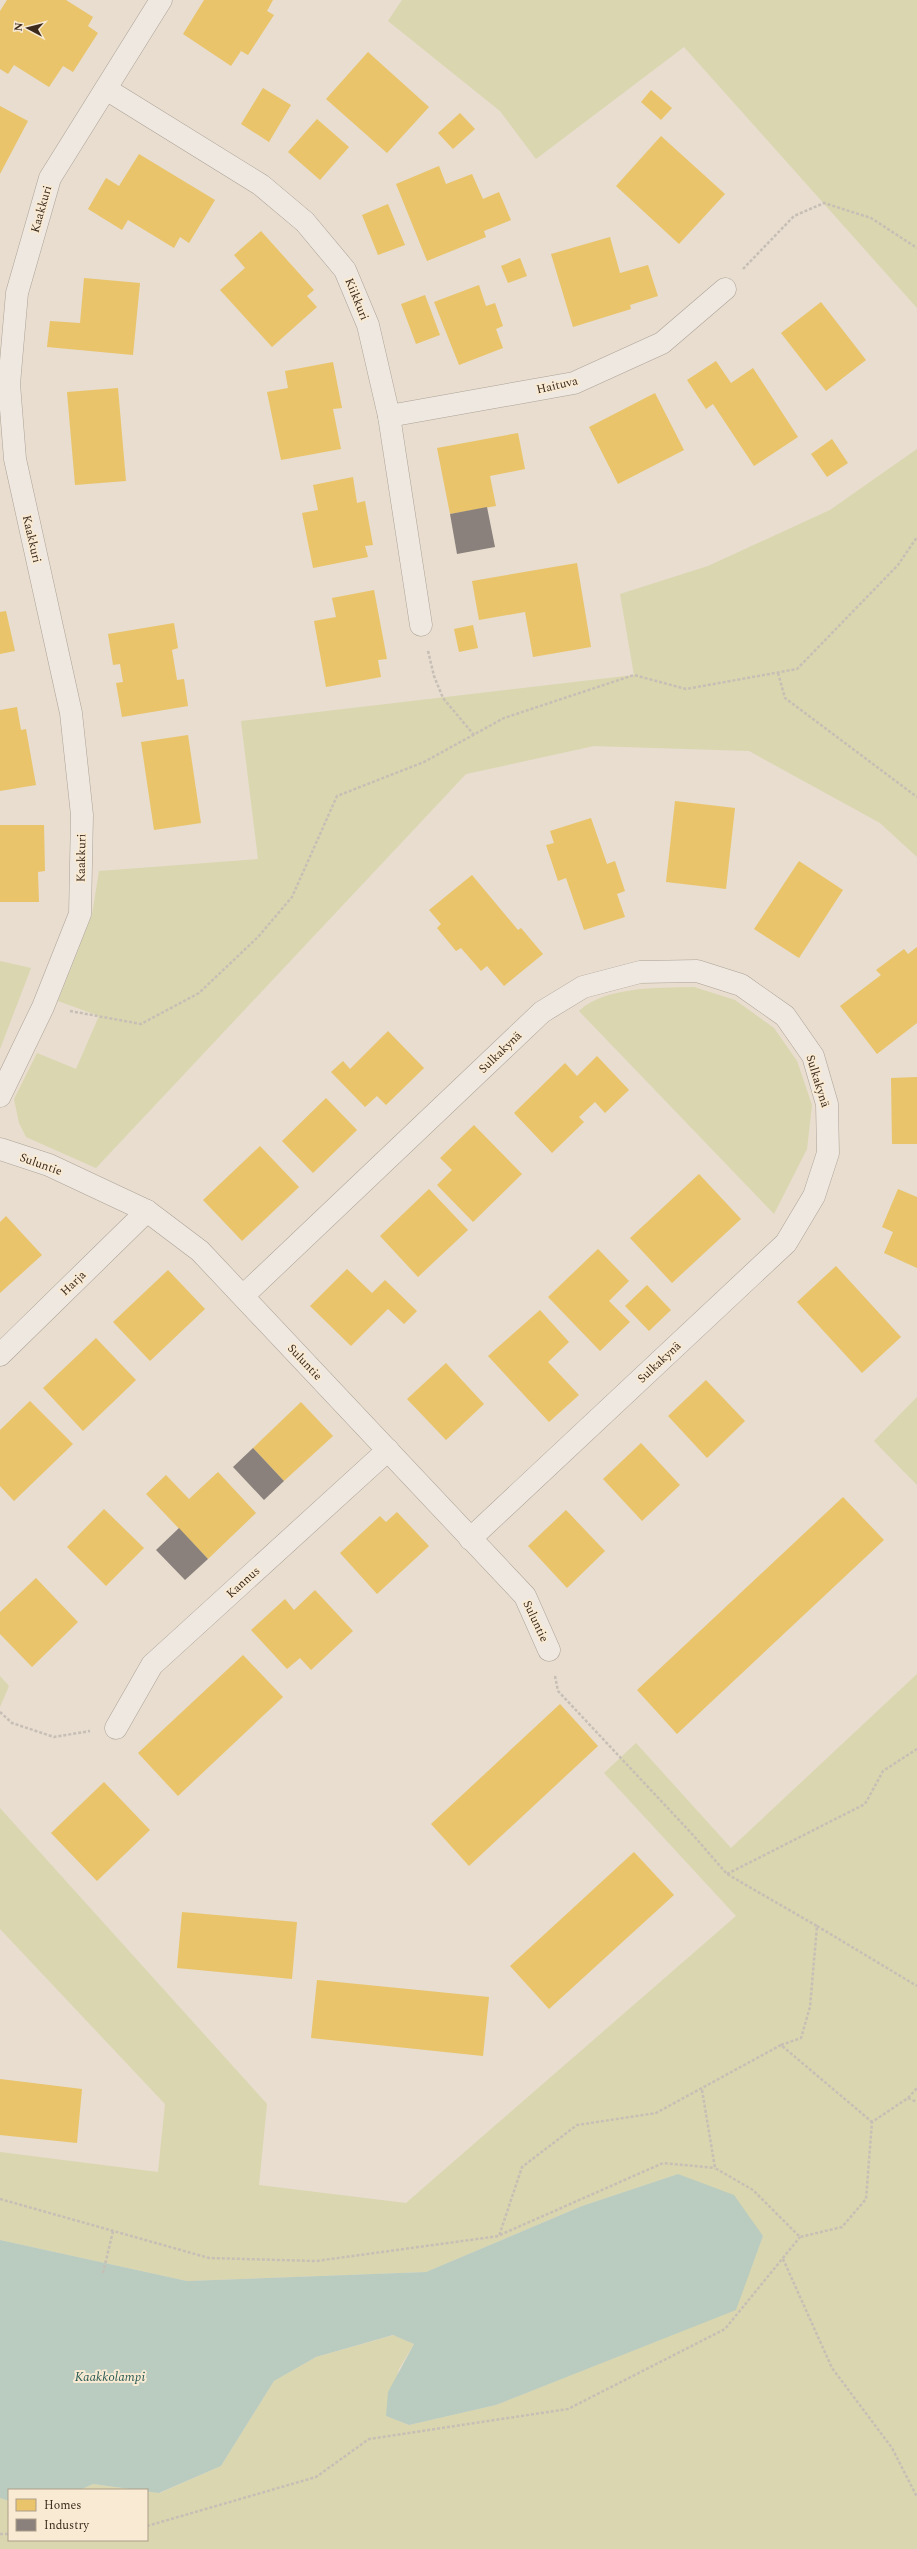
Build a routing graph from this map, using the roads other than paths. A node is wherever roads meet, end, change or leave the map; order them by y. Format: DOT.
graph roads {
  1 [pos="161,0"];
  2 [pos="106,89"];
  3 [pos="725,289"];
  4 [pos="389,416"];
  5 [pos="421,625"];
  6 [pos="0,1096"];
  7 [pos="0,1149"];
  8 [pos="147,1211"];
  9 [pos="243,1296"];
  10 [pos="0,1355"];
  11 [pos="388,1450"];
  12 [pos="470,1539"];
  13 [pos="549,1650"];
  14 [pos="116,1728"];
  1 -- 2 [label="street, Kaakkuri"];
  2 -- 4 [label="street, Kiikkuri"];
  2 -- 6 [label="street, Kaakkuri"];
  3 -- 4 [label="street, Haituva"];
  4 -- 5 [label="street, Kiikkuri"];
  7 -- 8 [label="street, Suluntie"];
  8 -- 9 [label="street, Suluntie"];
  8 -- 10 [label="street, Harja"];
  9 -- 11 [label="street, Suluntie"];
  9 -- 12 [label="street, Sulkakynä"];
  11 -- 12 [label="street, Suluntie"];
  11 -- 14 [label="street, Kannus"];
  12 -- 13 [label="street, Suluntie"];
}
